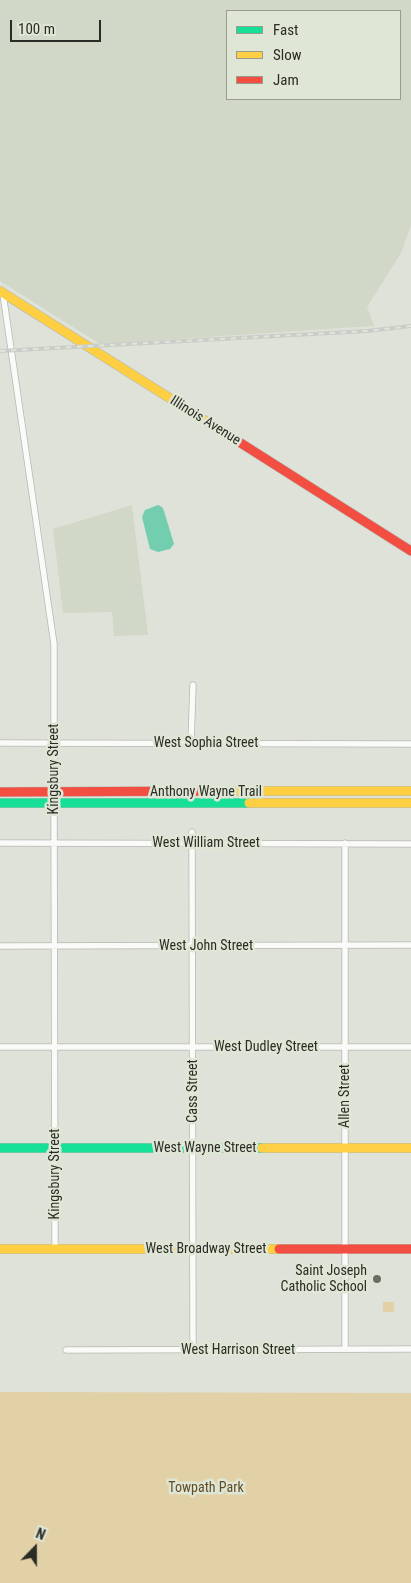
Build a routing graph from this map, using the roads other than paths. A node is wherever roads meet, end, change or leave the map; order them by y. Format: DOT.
graph roads {
  1 [pos="2,292"];
  2 [pos="411,551"];
  3 [pos="193,685"];
  4 [pos="0,743"];
  5 [pos="54,743"];
  6 [pos="191,743"];
  7 [pos="411,744"];
  8 [pos="411,791"];
  9 [pos="0,792"];
  10 [pos="54,792"];
  11 [pos="0,803"];
  12 [pos="54,803"];
  13 [pos="411,803"];
  14 [pos="192,832"];
  15 [pos="0,843"];
  16 [pos="55,843"];
  17 [pos="345,843"];
  18 [pos="192,844"];
  19 [pos="411,844"];
  20 [pos="411,945"];
  21 [pos="0,946"];
  22 [pos="55,946"];
  23 [pos="193,946"];
  24 [pos="345,946"];
  25 [pos="0,1047"];
  26 [pos="55,1047"];
  27 [pos="345,1047"];
  28 [pos="411,1047"];
  29 [pos="193,1048"];
  30 [pos="0,1148"];
  31 [pos="55,1148"];
  32 [pos="193,1148"];
  33 [pos="344,1148"];
  34 [pos="411,1148"];
  35 [pos="0,1249"];
  36 [pos="55,1249"];
  37 [pos="193,1249"];
  38 [pos="345,1249"];
  39 [pos="411,1249"];
  40 [pos="345,1349"];
  41 [pos="411,1349"];
  42 [pos="66,1350"];
  43 [pos="193,1350"];
  1 -- 2 [label="main road, Illinois Avenue"];
  1 -- 5 [label="street, Kingsbury Street"];
  3 -- 6 [label="street"];
  4 -- 5 [label="street, West Sophia Street"];
  5 -- 6 [label="street, West Sophia Street"];
  5 -- 10 [label="street, Kingsbury Street"];
  6 -- 7 [label="street, West Sophia Street"];
  8 -- 10 [label="main road, Anthony Wayne Trail"];
  9 -- 10 [label="main road, Anthony Wayne Trail"];
  10 -- 12 [label="street, Kingsbury Street"];
  11 -- 12 [label="main road, Anthony Wayne Trail"];
  12 -- 13 [label="main road, Anthony Wayne Trail"];
  12 -- 16 [label="street, Kingsbury Street"];
  14 -- 18 [label="street, Cass Street"];
  15 -- 16 [label="street, West William Street"];
  16 -- 18 [label="street, West William Street"];
  16 -- 22 [label="street, Kingsbury Street"];
  17 -- 18 [label="street, West William Street"];
  17 -- 19 [label="street, West William Street"];
  17 -- 24 [label="street, Allen Street"];
  18 -- 23 [label="street, Cass Street"];
  20 -- 24 [label="street, West John Street"];
  21 -- 22 [label="street, West John Street"];
  22 -- 23 [label="street, West John Street"];
  22 -- 26 [label="street, Kingsbury Street"];
  23 -- 24 [label="street, West John Street"];
  23 -- 29 [label="street, Cass Street"];
  24 -- 27 [label="street, Allen Street"];
  25 -- 26 [label="street, West Dudley Street"];
  26 -- 29 [label="street, West Dudley Street"];
  26 -- 31 [label="street, Kingsbury Street"];
  27 -- 28 [label="street, West Dudley Street"];
  27 -- 29 [label="street, West Dudley Street"];
  27 -- 33 [label="street, Allen Street"];
  29 -- 32 [label="street, Cass Street"];
  30 -- 31 [label="main road, West Wayne Street"];
  31 -- 32 [label="main road, West Wayne Street"];
  31 -- 36 [label="street, Kingsbury Street"];
  32 -- 33 [label="main road, West Wayne Street"];
  32 -- 37 [label="street, Cass Street"];
  33 -- 34 [label="main road, West Wayne Street"];
  33 -- 38 [label="street, Allen Street"];
  35 -- 36 [label="main road, West Broadway Street"];
  36 -- 37 [label="main road, West Broadway Street"];
  37 -- 38 [label="main road, West Broadway Street"];
  37 -- 43 [label="street, Cass Street"];
  38 -- 39 [label="main road, West Broadway Street"];
  38 -- 40 [label="street, Allen Street"];
  40 -- 41 [label="street, West Harrison Street"];
  40 -- 43 [label="street, West Harrison Street"];
  42 -- 43 [label="street, West Harrison Street"];
}
